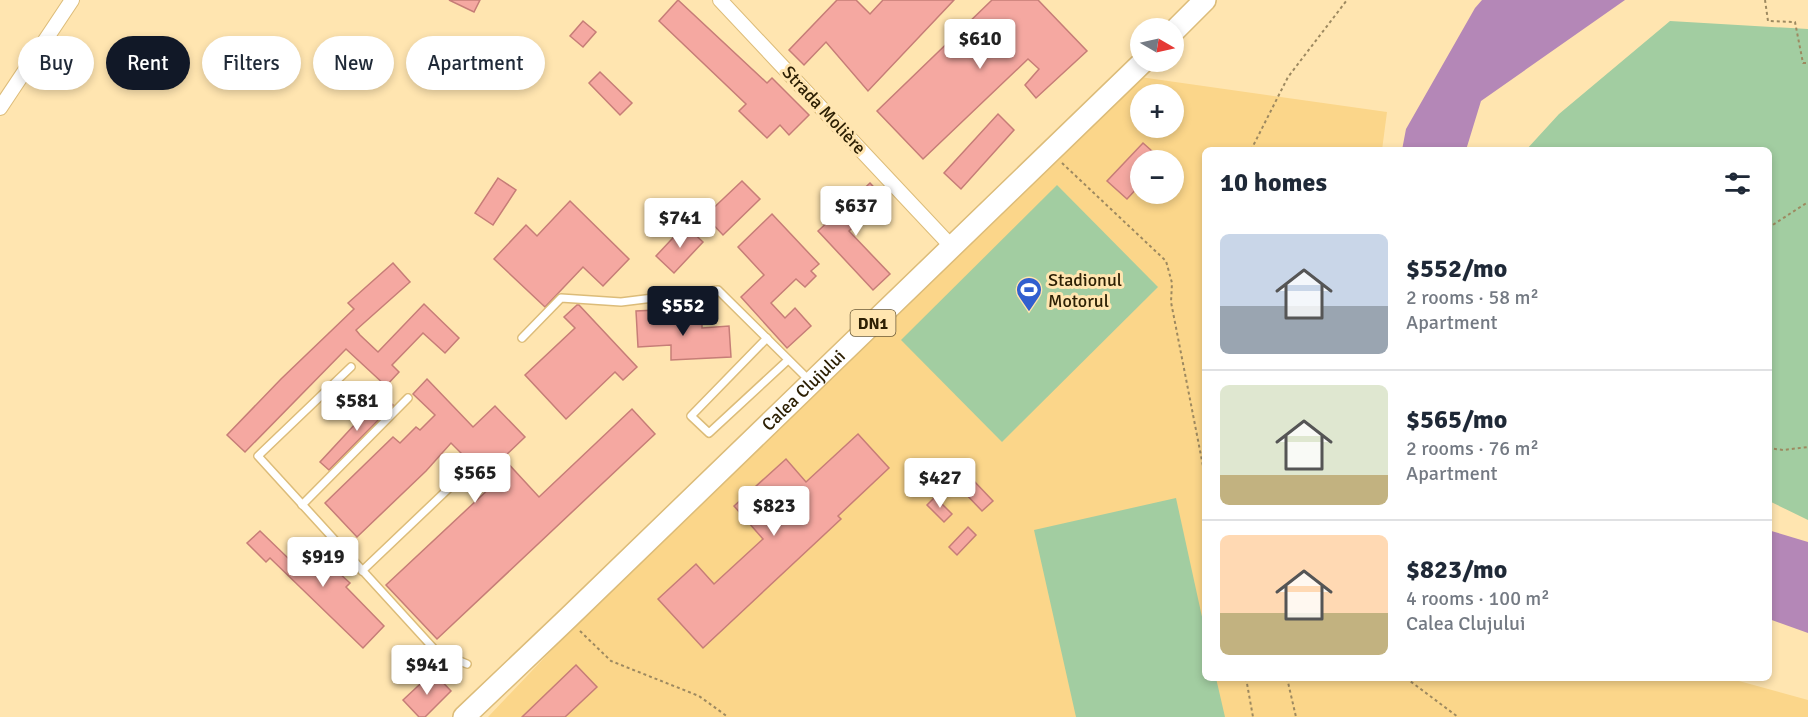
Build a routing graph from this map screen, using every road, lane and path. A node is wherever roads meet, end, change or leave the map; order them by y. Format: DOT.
graph roads {
  1 [pos="72,0"];
  2 [pos="720,0"];
  3 [pos="1205,0"];
  4 [pos="1347,0"];
  5 [pos="1765,0"];
  6 [pos="1184,21"];
  7 [pos="1808,63"];
  8 [pos="1133,72"];
  9 [pos="0,108"];
  10 [pos="1253,147"];
  11 [pos="1050,151"];
  12 [pos="1808,202"];
  13 [pos="1772,225"];
  14 [pos="951,246"];
  15 [pos="522,338"];
  16 [pos="767,338"];
  17 [pos="788,360"];
  18 [pos="351,367"];
  19 [pos="812,383"];
  20 [pos="408,398"];
  21 [pos="1808,447"];
  22 [pos="1772,449"];
  23 [pos="1202,461"];
  24 [pos="467,471"];
  25 [pos="302,505"];
  26 [pos="362,571"];
  27 [pos="567,619"];
  28 [pos="467,664"];
  29 [pos="1247,681"];
  30 [pos="1288,681"];
  31 [pos="1410,681"];
  32 [pos="464,717"];
  33 [pos="728,717"];
  34 [pos="1253,717"];
  35 [pos="1296,717"];
  36 [pos="1458,717"];
  1 -- 9 [label="street"];
  2 -- 14 [label="street, Strada Molière"];
  3 -- 6 [label="main road"];
  4 -- 10 [label="path"];
  5 -- 7 [label="path"];
  8 -- 11 [label="main road, Calea Clujului / DN1"];
  11 -- 14 [label="main road, Calea Clujului / DN1"];
  11 -- 23 [label="path"];
  12 -- 13 [label="path"];
  14 -- 19 [label="main road, Calea Clujului / DN1"];
  15 -- 16 [label="lane"];
  16 -- 17 [label="lane"];
  16 -- 17 [label="lane"];
  17 -- 19 [label="lane"];
  18 -- 25 [label="lane"];
  19 -- 27 [label="main road, Calea Clujului / DN1"];
  20 -- 25 [label="lane"];
  21 -- 22 [label="path"];
  24 -- 26 [label="lane"];
  25 -- 26 [label="lane"];
  26 -- 28 [label="lane"];
  27 -- 32 [label="main road, Calea Clujului / DN1"];
  27 -- 33 [label="path"];
  29 -- 34 [label="path"];
  30 -- 35 [label="path"];
  31 -- 36 [label="path"];
}
